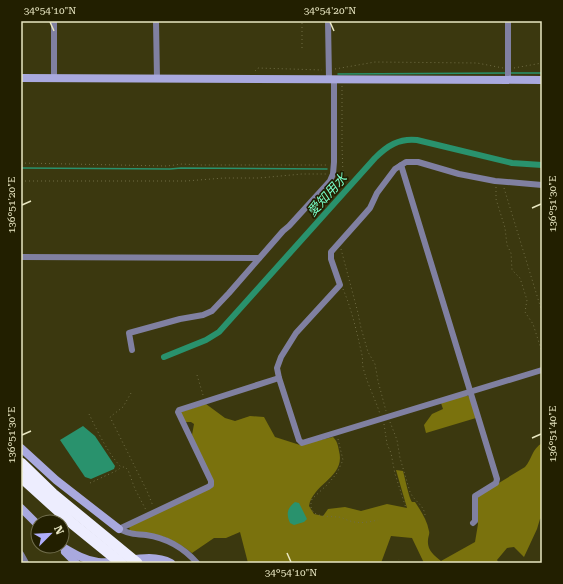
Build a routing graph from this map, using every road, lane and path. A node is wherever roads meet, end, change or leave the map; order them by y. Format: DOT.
graph roads {
  1 [pos="54,21"];
  2 [pos="156,21"];
  3 [pos="302,21"];
  4 [pos="328,21"];
  5 [pos="508,21"];
  6 [pos="302,48"];
  7 [pos="542,63"];
  8 [pos="508,68"];
  9 [pos="328,70"];
  10 [pos="21,78"];
  11 [pos="54,78"];
  12 [pos="157,79"];
  13 [pos="251,79"];
  14 [pos="335,79"];
  15 [pos="508,80"];
  16 [pos="542,80"];
  17 [pos="21,163"];
  18 [pos="334,165"];
  19 [pos="401,165"];
  20 [pos="334,174"];
  21 [pos="344,175"];
  22 [pos="21,181"];
  23 [pos="499,181"];
  24 [pos="542,185"];
  25 [pos="339,243"];
  26 [pos="21,257"];
  27 [pos="259,258"];
  28 [pos="340,285"];
  29 [pos="542,312"];
  30 [pos="132,350"];
  31 [pos="542,352"];
  32 [pos="542,370"];
  33 [pos="197,375"];
  34 [pos="279,378"];
  35 [pos="470,391"];
  36 [pos="131,393"];
  37 [pos="204,402"];
  38 [pos="89,414"];
  39 [pos="385,418"];
  40 [pos="336,433"];
  41 [pos="21,448"];
  42 [pos="21,463"];
  43 [pos="121,467"];
  44 [pos="21,477"];
  45 [pos="90,483"];
  46 [pos="21,508"];
  47 [pos="406,508"];
  48 [pos="156,512"];
  49 [pos="148,515"];
  50 [pos="425,515"];
  51 [pos="30,517"];
  52 [pos="378,520"];
  53 [pos="473,523"];
  54 [pos="119,529"];
  55 [pos="70,551"];
  56 [pos="21,554"];
  57 [pos="68,554"];
  58 [pos="399,559"];
  59 [pos="26,563"];
  60 [pos="76,563"];
  61 [pos="104,563"];
  62 [pos="121,563"];
  63 [pos="137,563"];
  64 [pos="171,563"];
  65 [pos="197,563"];
  66 [pos="398,563"];
  1 -- 11 [label="street"];
  2 -- 12 [label="street"];
  3 -- 6 [label="path"];
  4 -- 9 [label="street"];
  5 -- 8 [label="street"];
  7 -- 8 [label="path"];
  8 -- 9 [label="path"];
  8 -- 15 [label="street"];
  9 -- 13 [label="path"];
  9 -- 14 [label="street"];
  10 -- 11 [label="street"];
  11 -- 12 [label="street"];
  12 -- 13 [label="street"];
  13 -- 14 [label="street"];
  14 -- 15 [label="street"];
  14 -- 18 [label="street"];
  14 -- 21 [label="path"];
  15 -- 16 [label="street"];
  17 -- 18 [label="path"];
  18 -- 20 [label="street"];
  19 -- 23 [label="street"];
  19 -- 25 [label="street"];
  19 -- 35 [label="street"];
  20 -- 22 [label="path"];
  20 -- 27 [label="street"];
  23 -- 24 [label="street"];
  23 -- 29 [label="path"];
  23 -- 31 [label="path"];
  25 -- 28 [label="street"];
  25 -- 39 [label="path"];
  26 -- 27 [label="street"];
  27 -- 30 [label="street"];
  28 -- 34 [label="street"];
  28 -- 39 [label="path"];
  32 -- 35 [label="street"];
  33 -- 37 [label="path"];
  34 -- 37 [label="street"];
  34 -- 40 [label="street"];
  35 -- 39 [label="street"];
  35 -- 53 [label="street"];
  36 -- 48 [label="path"];
  37 -- 48 [label="street"];
  38 -- 43 [label="path"];
  39 -- 40 [label="street"];
  39 -- 47 [label="path"];
  39 -- 50 [label="path"];
  40 -- 52 [label="path"];
  41 -- 54 [label="street"];
  42 -- 63 [label="highway"];
  43 -- 45 [label="path"];
  43 -- 49 [label="path"];
  44 -- 62 [label="highway"];
  46 -- 51 [label="street"];
  48 -- 49 [label="street"];
  49 -- 54 [label="street"];
  54 -- 65 [label="street"];
  55 -- 61 [label="street"];
  56 -- 59 [label="street"];
  57 -- 60 [label="street"];
  58 -- 66 [label="path"];
  61 -- 64 [label="street"];
}
